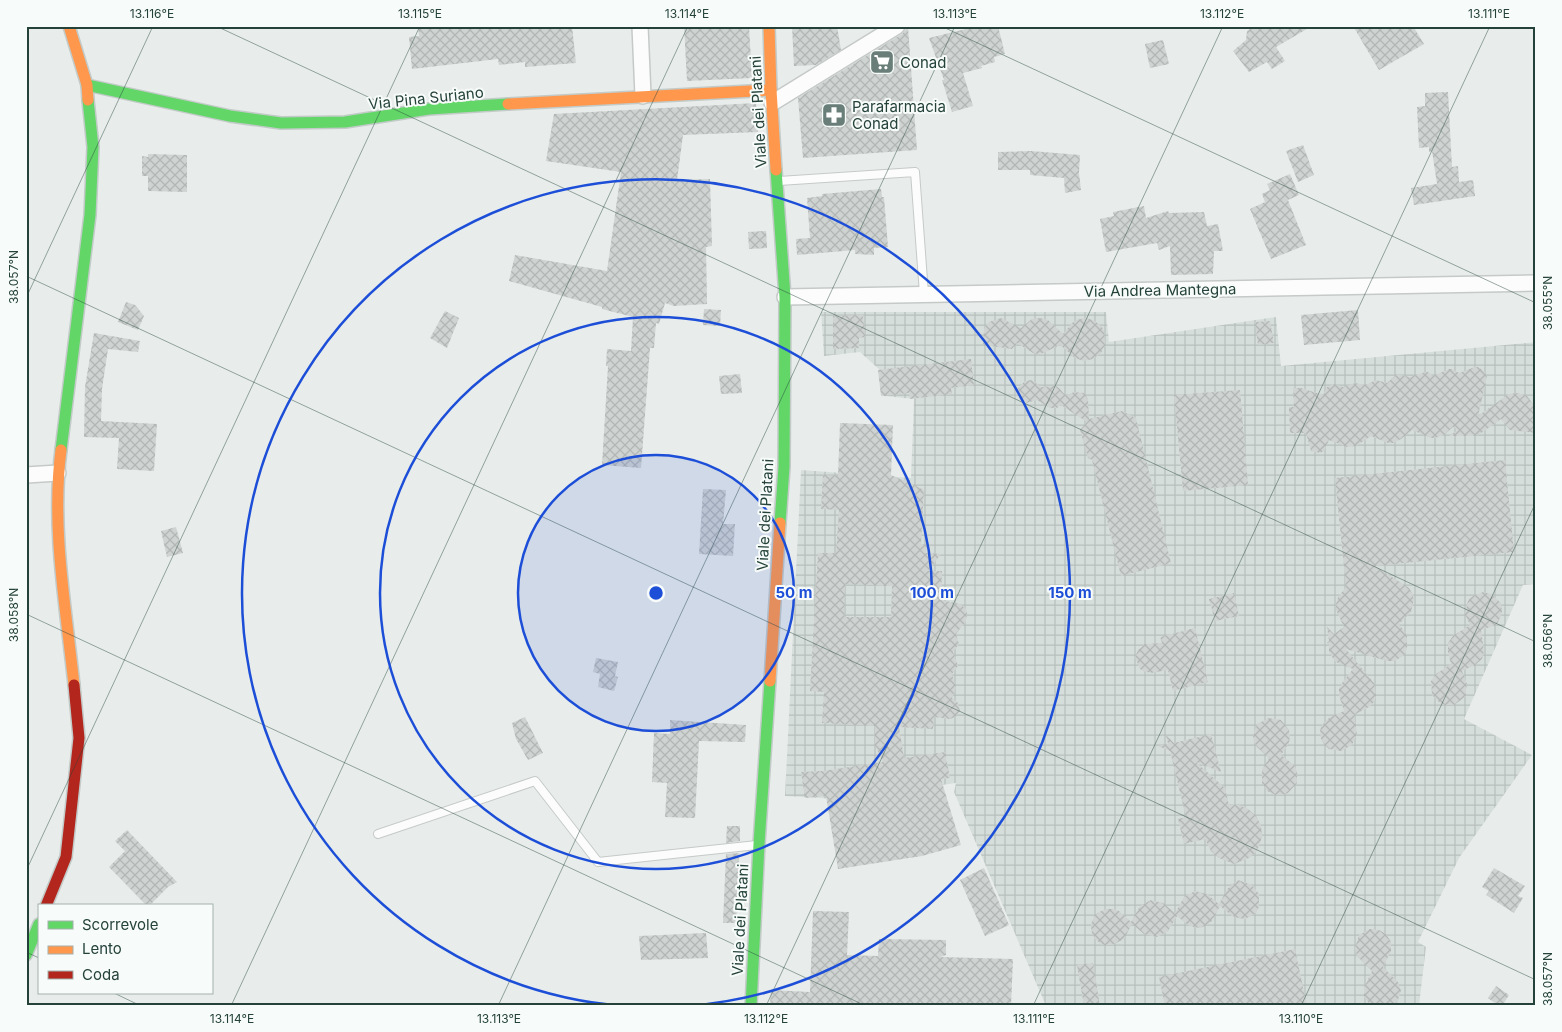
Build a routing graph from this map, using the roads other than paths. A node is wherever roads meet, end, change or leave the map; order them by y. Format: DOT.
graph roads {
  1 [pos="69,26"];
  2 [pos="640,26"];
  3 [pos="769,26"];
  4 [pos="897,26"];
  5 [pos="87,85"];
  6 [pos="643,96"];
  7 [pos="772,96"];
  8 [pos="777,181"];
  9 [pos="1536,283"];
  10 [pos="924,294"];
  11 [pos="785,297"];
  12 [pos="58,473"];
  13 [pos="26,475"];
  14 [pos="378,834"];
  15 [pos="759,844"];
  16 [pos="47,904"];
  17 [pos="38,926"];
  18 [pos="26,955"];
  19 [pos="751,1006"];
  1 -- 5 [label="street"];
  2 -- 6 [label="street"];
  3 -- 7 [label="street, Viale dei Platani"];
  4 -- 7 [label="street"];
  5 -- 6 [label="street, Via Pina Suriano"];
  5 -- 12 [label="street"];
  6 -- 7 [label="street, Via Pina Suriano"];
  7 -- 8 [label="street, Viale dei Platani"];
  8 -- 10 [label="lane"];
  8 -- 11 [label="street, Viale dei Platani"];
  9 -- 10 [label="street, Via Andrea Mantegna"];
  10 -- 11 [label="street, Via Andrea Mantegna"];
  11 -- 15 [label="street, Viale dei Platani"];
  12 -- 13 [label="street"];
  12 -- 16 [label="street"];
  14 -- 15 [label="lane"];
  15 -- 19 [label="street, Viale dei Platani"];
  17 -- 18 [label="street"];
}
